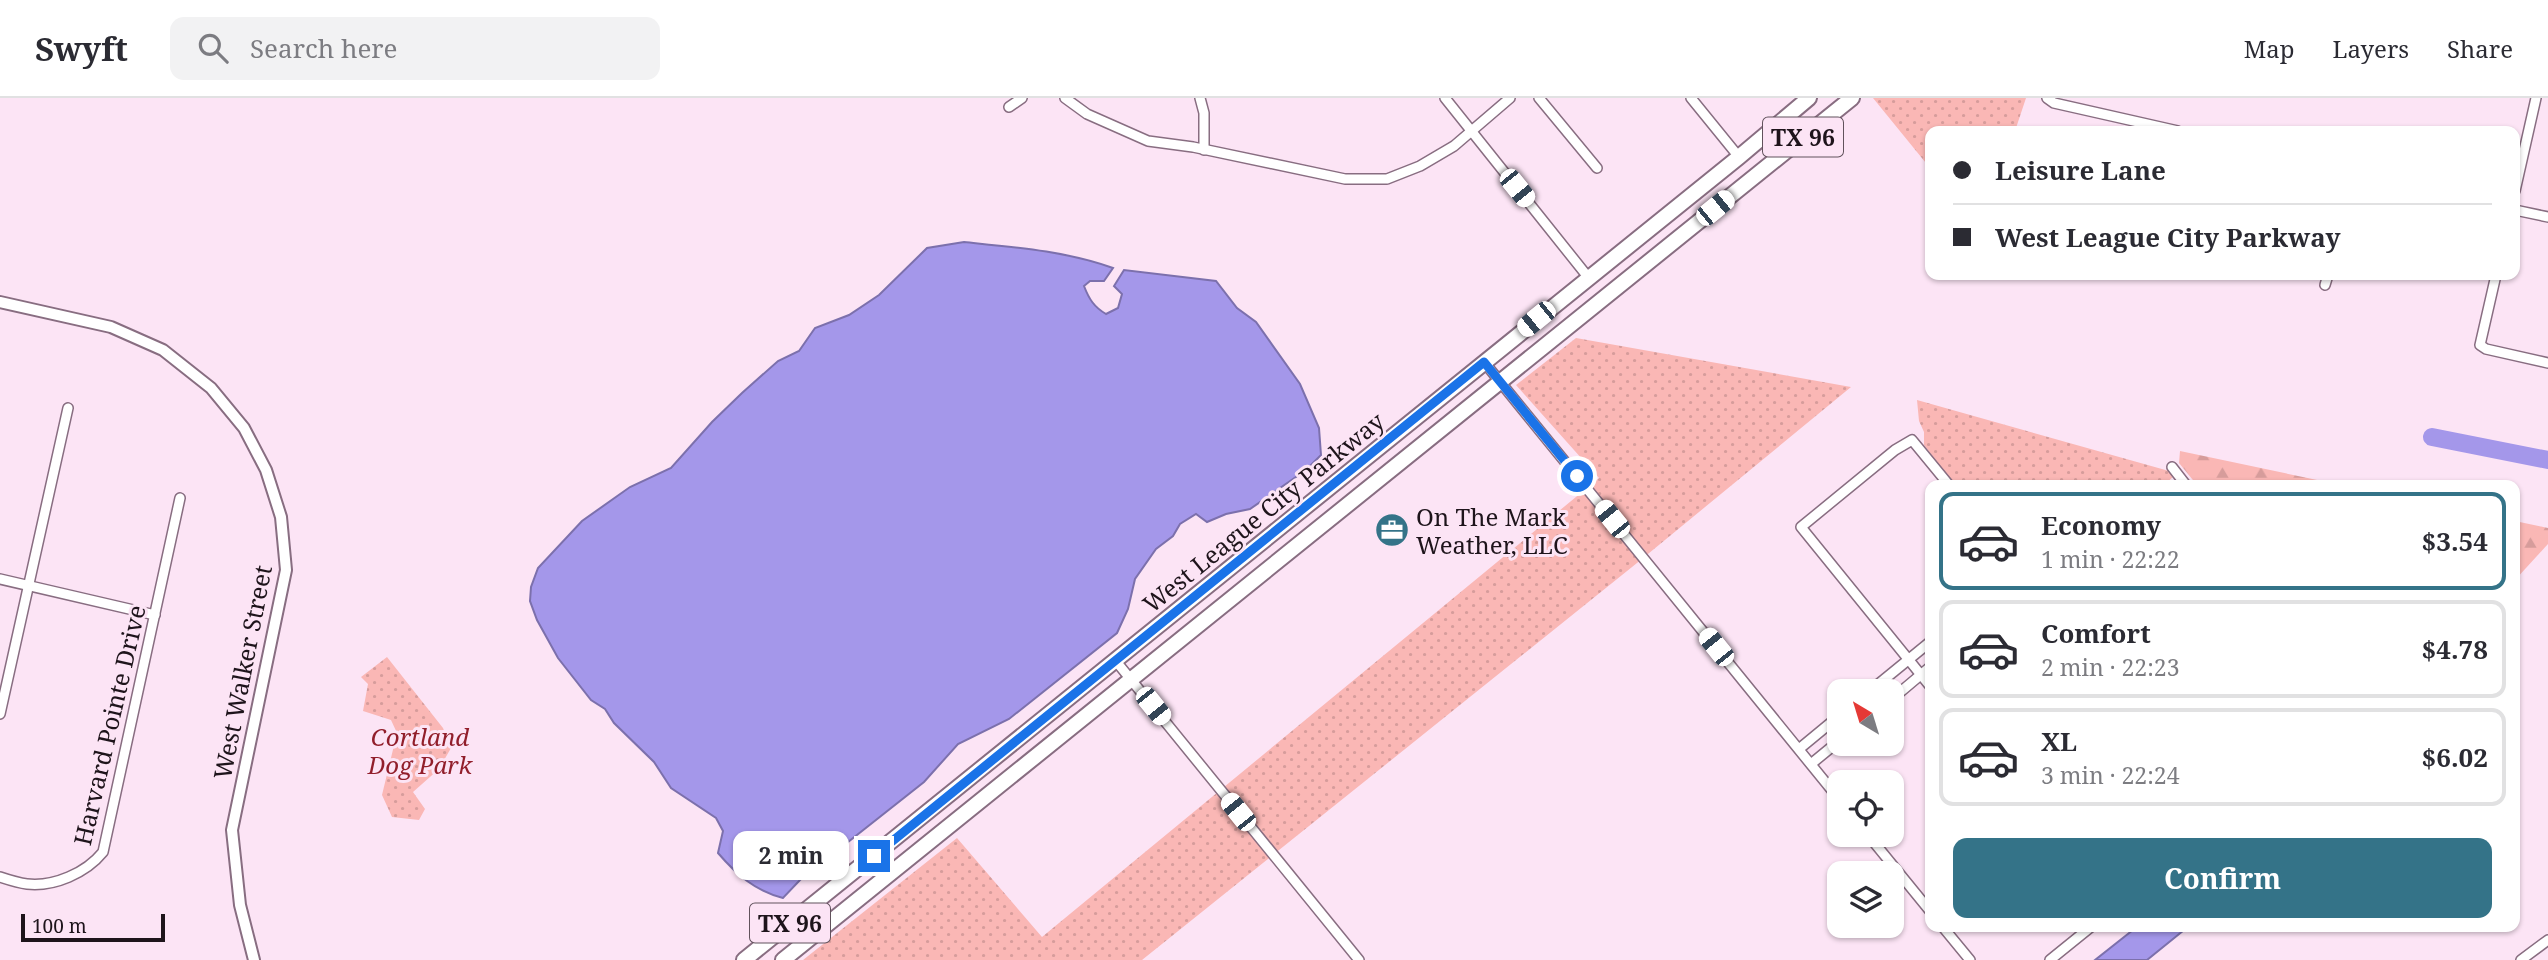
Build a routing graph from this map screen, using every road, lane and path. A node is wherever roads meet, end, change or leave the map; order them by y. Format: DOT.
graph roads {
  1 [pos="1021,98"];
  2 [pos="1065,98"];
  3 [pos="1200,98"];
  4 [pos="1445,98"];
  5 [pos="1510,98"];
  6 [pos="1539,98"];
  7 [pos="1691,98"];
  8 [pos="1809,98"];
  9 [pos="1852,98"];
  10 [pos="2048,98"];
  11 [pos="2536,98"];
  12 [pos="1009,107"];
  13 [pos="2156,126"];
  14 [pos="1472,131"];
  15 [pos="1204,150"];
  16 [pos="1739,157"];
  17 [pos="1597,168"];
  18 [pos="2520,169"];
  19 [pos="1754,176"];
  20 [pos="2520,211"];
  21 [pos="2548,217"];
  22 [pos="1588,277"];
  23 [pos="2326,280"];
  24 [pos="2495,280"];
  25 [pos="2325,285"];
  26 [pos="0,302"];
  27 [pos="1484,362"];
  28 [pos="2548,363"];
  29 [pos="1500,381"];
  30 [pos="68,408"];
  31 [pos="2172,467"];
  32 [pos="1945,480"];
  33 [pos="2180,480"];
  34 [pos="180,498"];
  35 [pos="0,579"];
  36 [pos="28,585"];
  37 [pos="155,615"];
  38 [pos="1925,646"];
  39 [pos="1115,660"];
  40 [pos="1909,660"];
  41 [pos="1925,671"];
  42 [pos="1921,675"];
  43 [pos="1885,679"];
  44 [pos="1131,680"];
  45 [pos="1925,680"];
  46 [pos="1904,689"];
  47 [pos="0,714"];
  48 [pos="1827,726"];
  49 [pos="1799,749"];
  50 [pos="1827,751"];
  51 [pos="1811,764"];
  52 [pos="1827,784"];
  53 [pos="1878,847"];
  54 [pos="0,877"];
  55 [pos="1925,905"];
  56 [pos="1947,932"];
  57 [pos="2085,932"];
  58 [pos="2548,940"];
  59 [pos="748,959"];
  60 [pos="254,960"];
  61 [pos="783,960"];
  62 [pos="1359,960"];
  63 [pos="1970,960"];
  64 [pos="2050,960"];
  65 [pos="2521,960"];
  1 -- 12 [label="street"];
  2 -- 15 [label="street"];
  3 -- 15 [label="street"];
  4 -- 14 [label="street"];
  5 -- 14 [label="street"];
  6 -- 17 [label="street"];
  7 -- 16 [label="street"];
  8 -- 16 [label="main road, West League City Parkway / TX 96"];
  9 -- 19 [label="main road, West League City Parkway / TX 96"];
  10 -- 13 [label="street"];
  11 -- 18 [label="street"];
  14 -- 15 [label="street"];
  14 -- 22 [label="street"];
  16 -- 19 [label="main road"];
  16 -- 22 [label="main road, West League City Parkway / TX 96"];
  19 -- 29 [label="main road, West League City Parkway / TX 96"];
  20 -- 21 [label="street"];
  22 -- 27 [label="main road, West League City Parkway / TX 96"];
  23 -- 25 [label="street"];
  24 -- 28 [label="street"];
  26 -- 60 [label="street, West Walker Street"];
  27 -- 29 [label="street"];
  27 -- 39 [label="main road, West League City Parkway / TX 96"];
  29 -- 44 [label="main road, West League City Parkway / TX 96"];
  29 -- 49 [label="street"];
  30 -- 36 [label="street"];
  31 -- 33 [label="street"];
  32 -- 40 [label="street"];
  34 -- 37 [label="street, Harvard Pointe Drive"];
  35 -- 36 [label="street"];
  36 -- 37 [label="street"];
  36 -- 47 [label="street"];
  37 -- 54 [label="street, Harvard Pointe Drive"];
  38 -- 40 [label="street"];
  39 -- 44 [label="street"];
  39 -- 59 [label="main road, West League City Parkway / TX 96"];
  40 -- 42 [label="street"];
  40 -- 43 [label="street"];
  41 -- 42 [label="street"];
  42 -- 45 [label="street"];
  42 -- 46 [label="street"];
  44 -- 61 [label="main road, West League City Parkway / TX 96"];
  44 -- 62 [label="street"];
  48 -- 49 [label="street"];
  49 -- 51 [label="street"];
  50 -- 51 [label="street"];
  51 -- 52 [label="street"];
  53 -- 55 [label="street"];
  56 -- 63 [label="street"];
  57 -- 64 [label="street"];
  58 -- 65 [label="street"];
}
